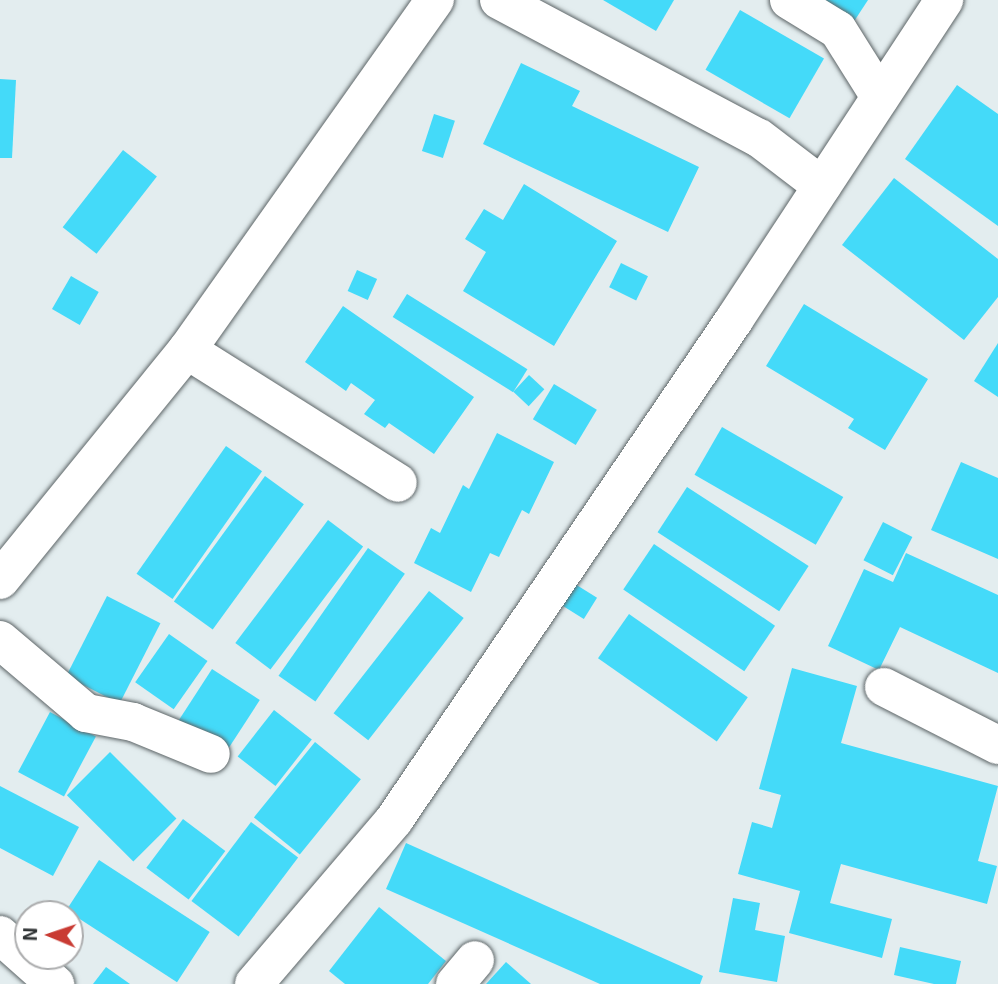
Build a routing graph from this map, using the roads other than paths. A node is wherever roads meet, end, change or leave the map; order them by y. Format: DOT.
graph roads {
  1 [pos="435,0"];
  2 [pos="499,0"];
  3 [pos="789,0"];
  4 [pos="944,0"];
  5 [pos="880,97"];
  6 [pos="822,186"];
  7 [pos="187,350"];
  8 [pos="398,483"];
  9 [pos="0,580"];
  10 [pos="0,640"];
  11 [pos="884,687"];
  12 [pos="998,745"];
  13 [pos="211,754"];
  14 [pos="0,934"];
  15 [pos="55,984"];
  16 [pos="254,984"];
  1 -- 7 [label="street"];
  2 -- 6 [label="street"];
  3 -- 5 [label="street"];
  4 -- 5 [label="street"];
  5 -- 6 [label="street"];
  6 -- 16 [label="street"];
  7 -- 8 [label="street"];
  7 -- 9 [label="street"];
  10 -- 13 [label="street"];
  11 -- 12 [label="street"];
  14 -- 15 [label="street"];
}
